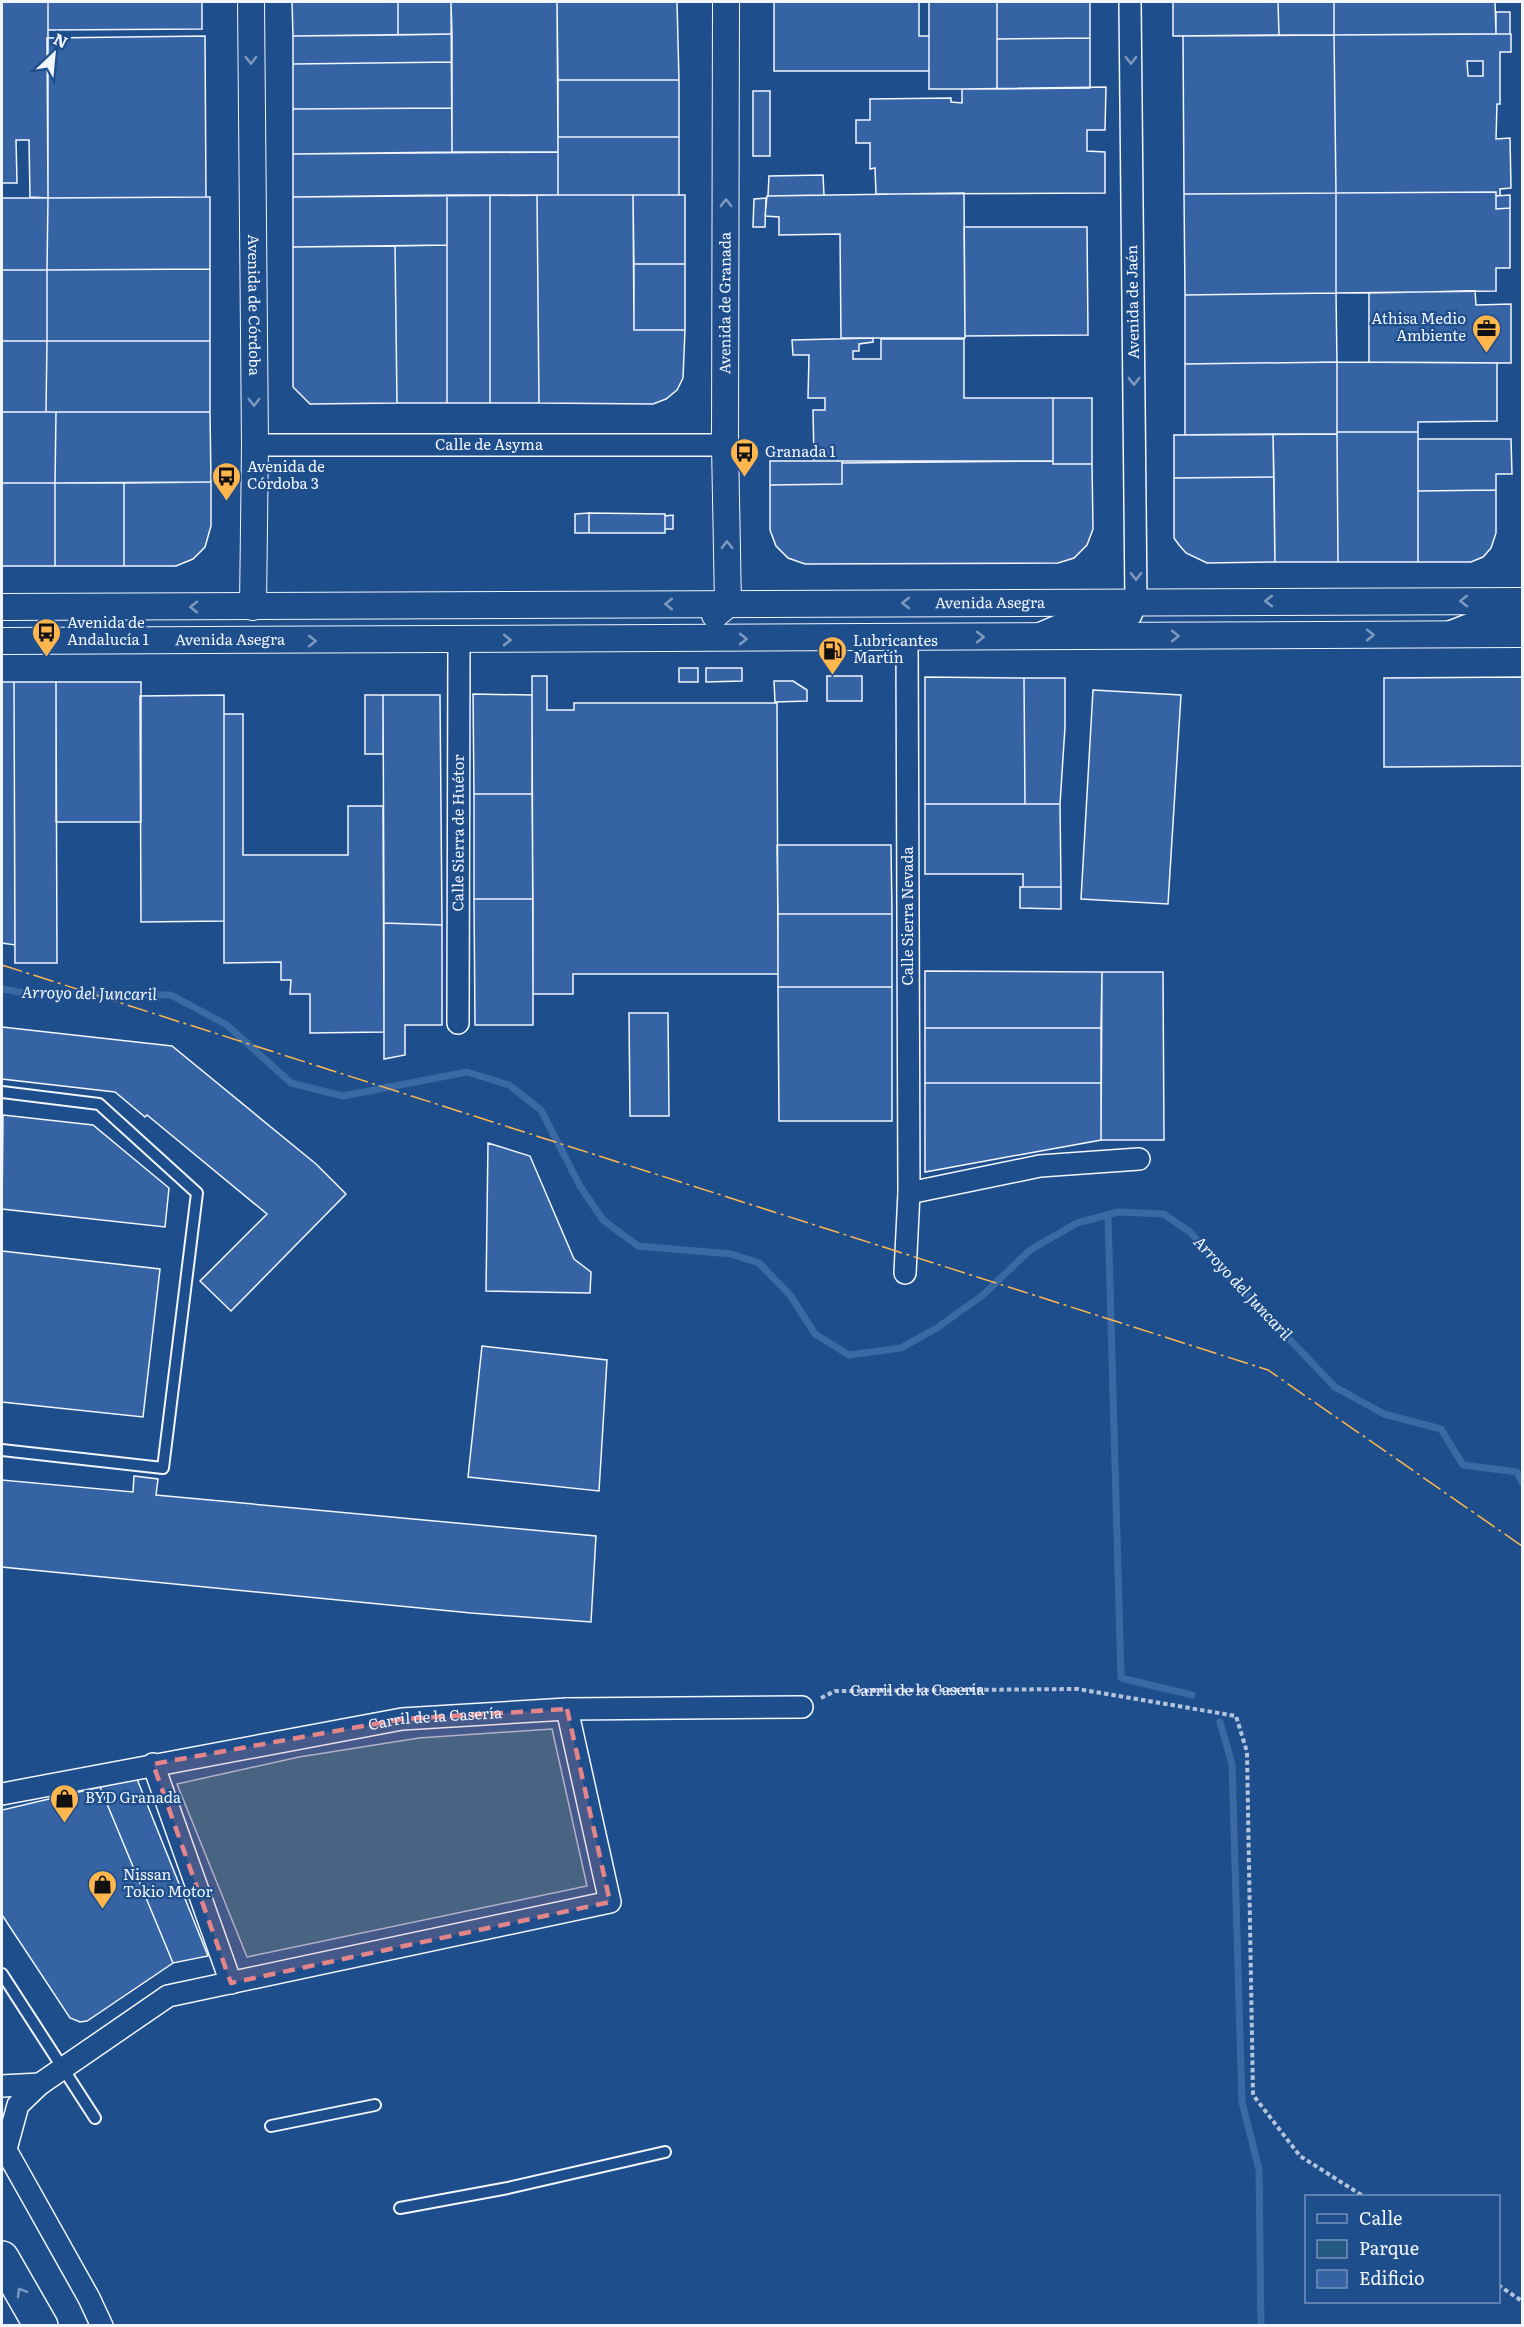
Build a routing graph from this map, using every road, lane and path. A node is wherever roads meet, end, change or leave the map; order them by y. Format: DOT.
graph roads {
  1 [pos="251,2"];
  2 [pos="726,2"];
  3 [pos="1130,2"];
  4 [pos="725,445"];
  5 [pos="255,446"];
  6 [pos="1522,601"];
  7 [pos="1136,602"];
  8 [pos="459,604"];
  9 [pos="728,604"];
  10 [pos="2,607"];
  11 [pos="253,607"];
  12 [pos="1522,615"];
  13 [pos="1444,634"];
  14 [pos="1522,634"];
  15 [pos="1033,637"];
  16 [pos="907,638"];
  17 [pos="459,640"];
  18 [pos="643,640"];
  19 [pos="2,641"];
  20 [pos="284,641"];
  21 [pos="458,1023"];
  22 [pos="2,1092"];
  23 [pos="1139,1159"];
  24 [pos="909,1193"];
  25 [pos="905,1273"];
  26 [pos="2,1450"];
  27 [pos="801,1707"];
  28 [pos="567,1709"];
  29 [pos="153,1764"];
  30 [pos="2,1794"];
  31 [pos="2,1974"];
  32 [pos="231,1983"];
  33 [pos="63,2069"];
  34 [pos="40,2084"];
  35 [pos="2,2086"];
  36 [pos="375,2105"];
  37 [pos="95,2118"];
  38 [pos="271,2126"];
  39 [pos="4,2146"];
  40 [pos="665,2152"];
  41 [pos="1361,2195"];
  42 [pos="400,2208"];
  43 [pos="2,2258"];
  44 [pos="1500,2286"];
  45 [pos="1522,2301"];
  46 [pos="41,2325"];
  47 [pos="102,2325"];
  1 -- 5 [label="street, Avenida de Córdoba, one-way"];
  4 -- 2 [label="street, Avenida de Granada, one-way"];
  3 -- 7 [label="street, Avenida de Jaén, one-way"];
  4 -- 5 [label="street, Calle de Asyma"];
  9 -- 4 [label="street, Avenida de Granada, one-way"];
  5 -- 11 [label="street, Avenida de Córdoba"];
  6 -- 7 [label="street, Avenida Asegra, one-way"];
  7 -- 9 [label="street, Avenida Asegra, one-way"];
  7 -- 15 [label="street"];
  9 -- 8 [label="street, Avenida Asegra, one-way"];
  8 -- 11 [label="street, Avenida Asegra"];
  8 -- 17 [label="street"];
  9 -- 18 [label="street"];
  11 -- 10 [label="street, Avenida Asegra, one-way"];
  11 -- 20 [label="street"];
  12 -- 13 [label="street"];
  13 -- 14 [label="street, Avenida Asegra"];
  15 -- 13 [label="street, Avenida Asegra, one-way"];
  16 -- 15 [label="street, Avenida Asegra, one-way"];
  18 -- 16 [label="street, Avenida Asegra, one-way"];
  16 -- 24 [label="street, Calle Sierra Nevada"];
  17 -- 18 [label="street, Avenida Asegra, one-way"];
  20 -- 17 [label="street, Avenida Asegra, one-way"];
  17 -- 21 [label="street, Calle Sierra de Huétor"];
  19 -- 20 [label="street, Avenida Asegra"];
  22 -- 26 [label="lane"];
  23 -- 24 [label="street"];
  24 -- 25 [label="street, Calle Sierra Nevada"];
  27 -- 28 [label="street, Carril de la Casería"];
  27 -- 41 [label="path, Carril de la Casería"];
  28 -- 29 [label="street, Carril de la Casería"];
  28 -- 32 [label="street"];
  29 -- 30 [label="street, Carril de la Casería"];
  29 -- 32 [label="street"];
  31 -- 33 [label="lane"];
  32 -- 33 [label="street"];
  33 -- 34 [label="street"];
  33 -- 37 [label="lane"];
  34 -- 35 [label="street"];
  34 -- 39 [label="street"];
  36 -- 38 [label="lane"];
  39 -- 47 [label="street"];
  40 -- 42 [label="lane"];
  46 -- 43 [label="highway, one-way"];
  44 -- 45 [label="path"];
}
